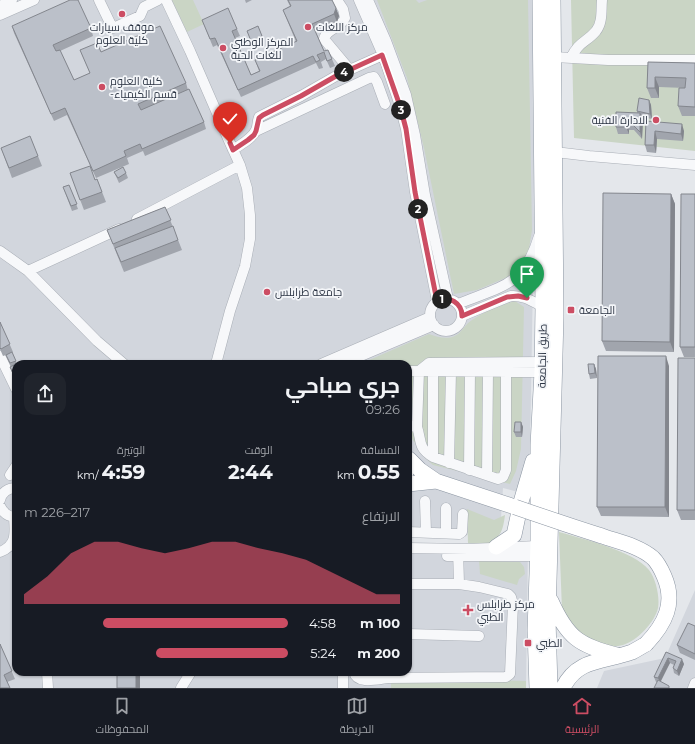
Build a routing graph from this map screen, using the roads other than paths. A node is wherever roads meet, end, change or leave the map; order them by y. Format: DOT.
graph roads {
  1 [pos="12,0"];
  2 [pos="34,0"];
  3 [pos="99,0"];
  4 [pos="158,0"];
  5 [pos="166,0"];
  6 [pos="337,0"];
  7 [pos="359,0"];
  8 [pos="368,0"];
  9 [pos="540,0"];
  10 [pos="553,0"];
  11 [pos="602,0"];
  12 [pos="0,6"];
  13 [pos="0,15"];
  14 [pos="382,55"];
  15 [pos="554,57"];
  16 [pos="571,58"];
  17 [pos="695,60"];
  18 [pos="350,70"];
  19 [pos="384,104"];
  20 [pos="256,131"];
  21 [pos="233,150"];
  22 [pos="555,152"];
  23 [pos="240,165"];
  24 [pos="695,165"];
  25 [pos="541,226"];
  26 [pos="0,251"];
  27 [pos="28,271"];
  28 [pos="448,299"];
  29 [pos="437,301"];
  30 [pos="458,304"];
  31 [pos="543,307"];
  32 [pos="462,316"];
  33 [pos="432,321"];
  34 [pos="0,356"];
  35 [pos="119,360"];
  36 [pos="217,360"];
  37 [pos="331,360"];
  38 [pos="350,360"];
  39 [pos="542,367"];
  40 [pos="412,371"];
  41 [pos="419,371"];
  42 [pos="434,371"];
  43 [pos="451,371"];
  44 [pos="470,371"];
  45 [pos="488,371"];
  46 [pos="506,371"];
  47 [pos="12,381"];
  48 [pos="412,426"];
  49 [pos="538,445"];
  50 [pos="432,457"];
  51 [pos="412,462"];
  52 [pos="450,463"];
  53 [pos="469,470"];
  54 [pos="12,472"];
  55 [pos="10,475"];
  56 [pos="487,475"];
  57 [pos="436,481"];
  58 [pos="412,484"];
  59 [pos="12,489"];
  60 [pos="0,500"];
  61 [pos="425,501"];
  62 [pos="446,508"];
  63 [pos="7,514"];
  64 [pos="463,514"];
  65 [pos="12,532"];
  66 [pos="412,532"];
  67 [pos="426,532"];
  68 [pos="446,533"];
  69 [pos="12,542"];
  70 [pos="496,547"];
  71 [pos="412,548"];
  72 [pos="537,551"];
  73 [pos="0,552"];
  74 [pos="458,552"];
  75 [pos="412,555"];
  76 [pos="412,584"];
  77 [pos="459,584"];
  78 [pos="549,598"];
  79 [pos="412,634"];
  80 [pos="479,636"];
  81 [pos="618,656"];
  82 [pos="412,675"];
  83 [pos="47,676"];
  84 [pos="188,676"];
  85 [pos="343,676"];
  86 [pos="355,676"];
  87 [pos="384,676"];
  88 [pos="695,683"];
  89 [pos="48,688"];
  90 [pos="181,688"];
  91 [pos="343,688"];
  92 [pos="537,688"];
  93 [pos="550,688"];
  94 [pos="563,688"];
  95 [pos="693,688"];
  1 -- 12 [label="street"];
  2 -- 13 [label="street"];
  3 -- 4 [label="street"];
  5 -- 21 [label="street"];
  6 -- 18 [label="street"];
  7 -- 14 [label="street"];
  8 -- 28 [label="street"];
  9 -- 25 [label="highway, طريق الجامعة"];
  10 -- 15 [label="highway, طريق الجامعة"];
  11 -- 16 [label="street"];
  14 -- 18 [label="street"];
  14 -- 29 [label="street"];
  15 -- 16 [label="street"];
  15 -- 22 [label="highway, طريق الجامعة"];
  16 -- 17 [label="street"];
  18 -- 20 [label="street"];
  19 -- 20 [label="street"];
  20 -- 21 [label="street"];
  21 -- 23 [label="street"];
  22 -- 24 [label="street"];
  22 -- 78 [label="highway, طريق الجامعة"];
  23 -- 27 [label="street"];
  23 -- 36 [label="street"];
  25 -- 30 [label="street"];
  25 -- 31 [label="highway, طريق الجامعة"];
  26 -- 27 [label="street"];
  27 -- 35 [label="street"];
  28 -- 29 [label="street"];
  28 -- 30 [label="street"];
  29 -- 33 [label="street"];
  30 -- 32 [label="street"];
  31 -- 32 [label="street"];
  31 -- 39 [label="highway, طريق الجامعة"];
  32 -- 33 [label="street"];
  33 -- 37 [label="street"];
  33 -- 38 [label="street"];
  34 -- 47 [label="street"];
  39 -- 41 [label="street"];
  39 -- 46 [label="street"];
  39 -- 49 [label="highway, طريق الجامعة"];
  40 -- 41 [label="street"];
  41 -- 42 [label="street"];
  41 -- 48 [label="street"];
  42 -- 43 [label="street"];
  42 -- 50 [label="street"];
  43 -- 44 [label="street"];
  43 -- 52 [label="street"];
  44 -- 45 [label="street"];
  44 -- 53 [label="street"];
  45 -- 46 [label="street"];
  45 -- 56 [label="street"];
  46 -- 56 [label="street"];
  48 -- 50 [label="street"];
  49 -- 70 [label="highway"];
  49 -- 72 [label="highway, طريق الجامعة"];
  50 -- 52 [label="street"];
  51 -- 57 [label="highway"];
  52 -- 53 [label="street"];
  53 -- 56 [label="street"];
  54 -- 55 [label="street"];
  57 -- 58 [label="highway"];
  57 -- 81 [label="highway, bridge"];
  59 -- 60 [label="street"];
  61 -- 67 [label="street"];
  62 -- 68 [label="street"];
  63 -- 65 [label="street"];
  64 -- 68 [label="street"];
  66 -- 67 [label="street"];
  67 -- 68 [label="street"];
  69 -- 73 [label="street"];
  70 -- 72 [label="street"];
  70 -- 74 [label="street"];
  71 -- 74 [label="street"];
  72 -- 74 [label="street"];
  72 -- 92 [label="highway, طريق الجامعة"];
  74 -- 75 [label="street"];
  74 -- 77 [label="street"];
  76 -- 77 [label="street"];
  77 -- 82 [label="street"];
  78 -- 81 [label="highway"];
  78 -- 93 [label="highway, طريق الجامعة"];
  79 -- 80 [label="street"];
  81 -- 94 [label="highway"];
  83 -- 89 [label="street"];
  84 -- 90 [label="street"];
  85 -- 91 [label="street"];
  86 -- 87 [label="street"];
  88 -- 95 [label="street"];
}
